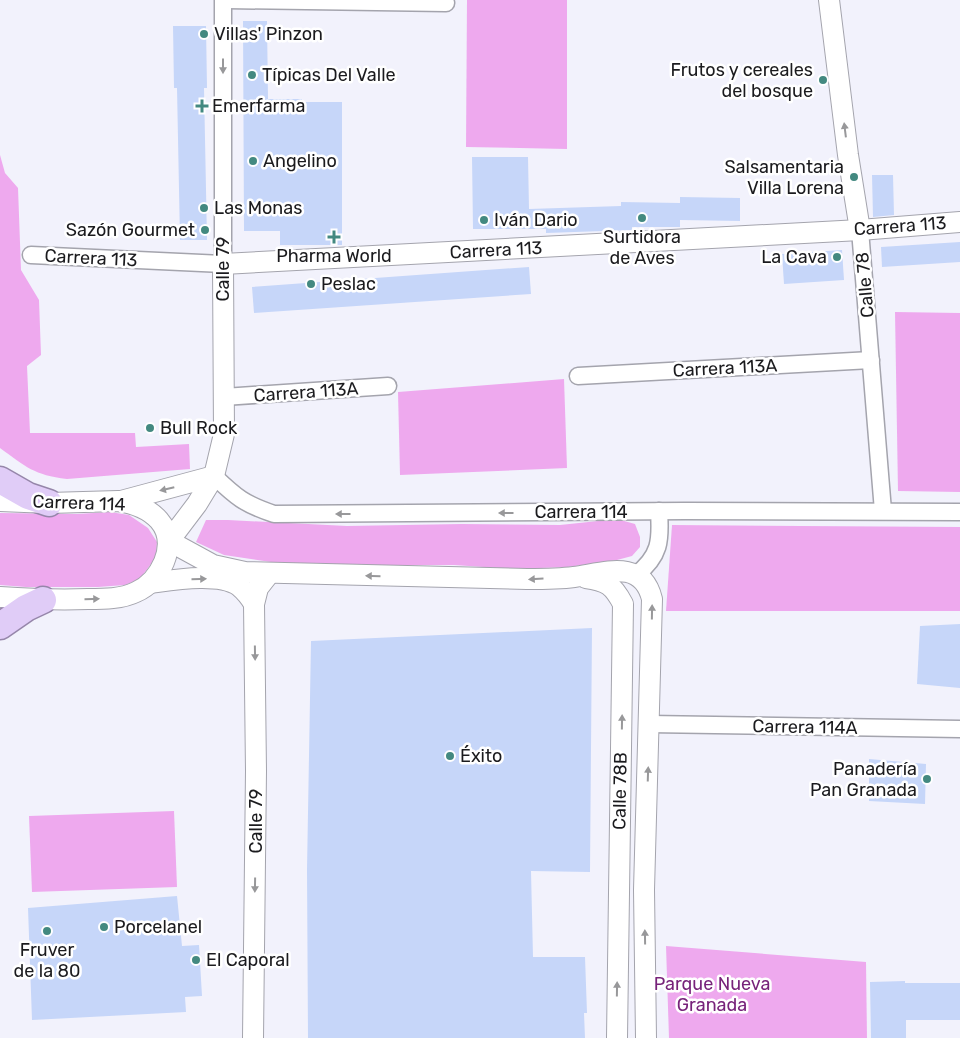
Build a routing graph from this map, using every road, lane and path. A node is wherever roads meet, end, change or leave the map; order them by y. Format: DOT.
graph roads {
  1 [pos="225,0"];
  2 [pos="828,0"];
  3 [pos="446,3"];
  4 [pos="960,222"];
  5 [pos="860,230"];
  6 [pos="31,255"];
  7 [pos="223,264"];
  8 [pos="871,360"];
  9 [pos="578,376"];
  10 [pos="388,386"];
  11 [pos="224,397"];
  12 [pos="214,476"];
  13 [pos="0,480"];
  14 [pos="0,500"];
  15 [pos="118,502"];
  16 [pos="49,503"];
  17 [pos="883,511"];
  18 [pos="659,512"];
  19 [pos="960,512"];
  20 [pos="169,541"];
  21 [pos="269,574"];
  22 [pos="636,575"];
  23 [pos="574,577"];
  24 [pos="150,584"];
  25 [pos="0,597"];
  26 [pos="43,600"];
  27 [pos="254,604"];
  28 [pos="0,626"];
  29 [pos="649,724"];
  30 [pos="960,729"];
  31 [pos="253,1038"];
  32 [pos="617,1038"];
  33 [pos="646,1038"];
  1 -- 3 [label="street"];
  1 -- 7 [label="street, Calle 79, one-way"];
  5 -- 2 [label="street, Calle 78, one-way"];
  4 -- 5 [label="street, Carrera 113"];
  5 -- 7 [label="street, Carrera 113"];
  5 -- 8 [label="street, Calle 78"];
  6 -- 7 [label="street, Carrera 113"];
  7 -- 11 [label="street, Calle 79"];
  8 -- 9 [label="street, Carrera 113A"];
  8 -- 17 [label="street, Calle 78"];
  10 -- 11 [label="street, Carrera 113A"];
  11 -- 12 [label="street, Calle 79"];
  12 -- 15 [label="street, one-way"];
  18 -- 12 [label="street, Carrera 114, one-way"];
  12 -- 20 [label="street, Calle 79"];
  13 -- 16 [label="highway"];
  14 -- 16 [label="street, Carrera 114"];
  15 -- 16 [label="street, Carrera 114"];
  15 -- 20 [label="street, Carrera 114"];
  17 -- 18 [label="street, Carrera 114"];
  17 -- 19 [label="street, Carrera 114"];
  18 -- 22 [label="street"];
  20 -- 21 [label="street"];
  20 -- 24 [label="street"];
  23 -- 21 [label="street, one-way"];
  21 -- 27 [label="street"];
  22 -- 23 [label="street"];
  29 -- 22 [label="street, Calle 78B, one-way"];
  32 -- 23 [label="street, Calle 78B, one-way"];
  26 -- 24 [label="street, one-way"];
  24 -- 27 [label="street, one-way"];
  25 -- 26 [label="street"];
  26 -- 28 [label="highway"];
  27 -- 31 [label="street, Calle 79, one-way"];
  29 -- 30 [label="street, Carrera 114A"];
  33 -- 29 [label="street, Calle 78B, one-way"];
}
